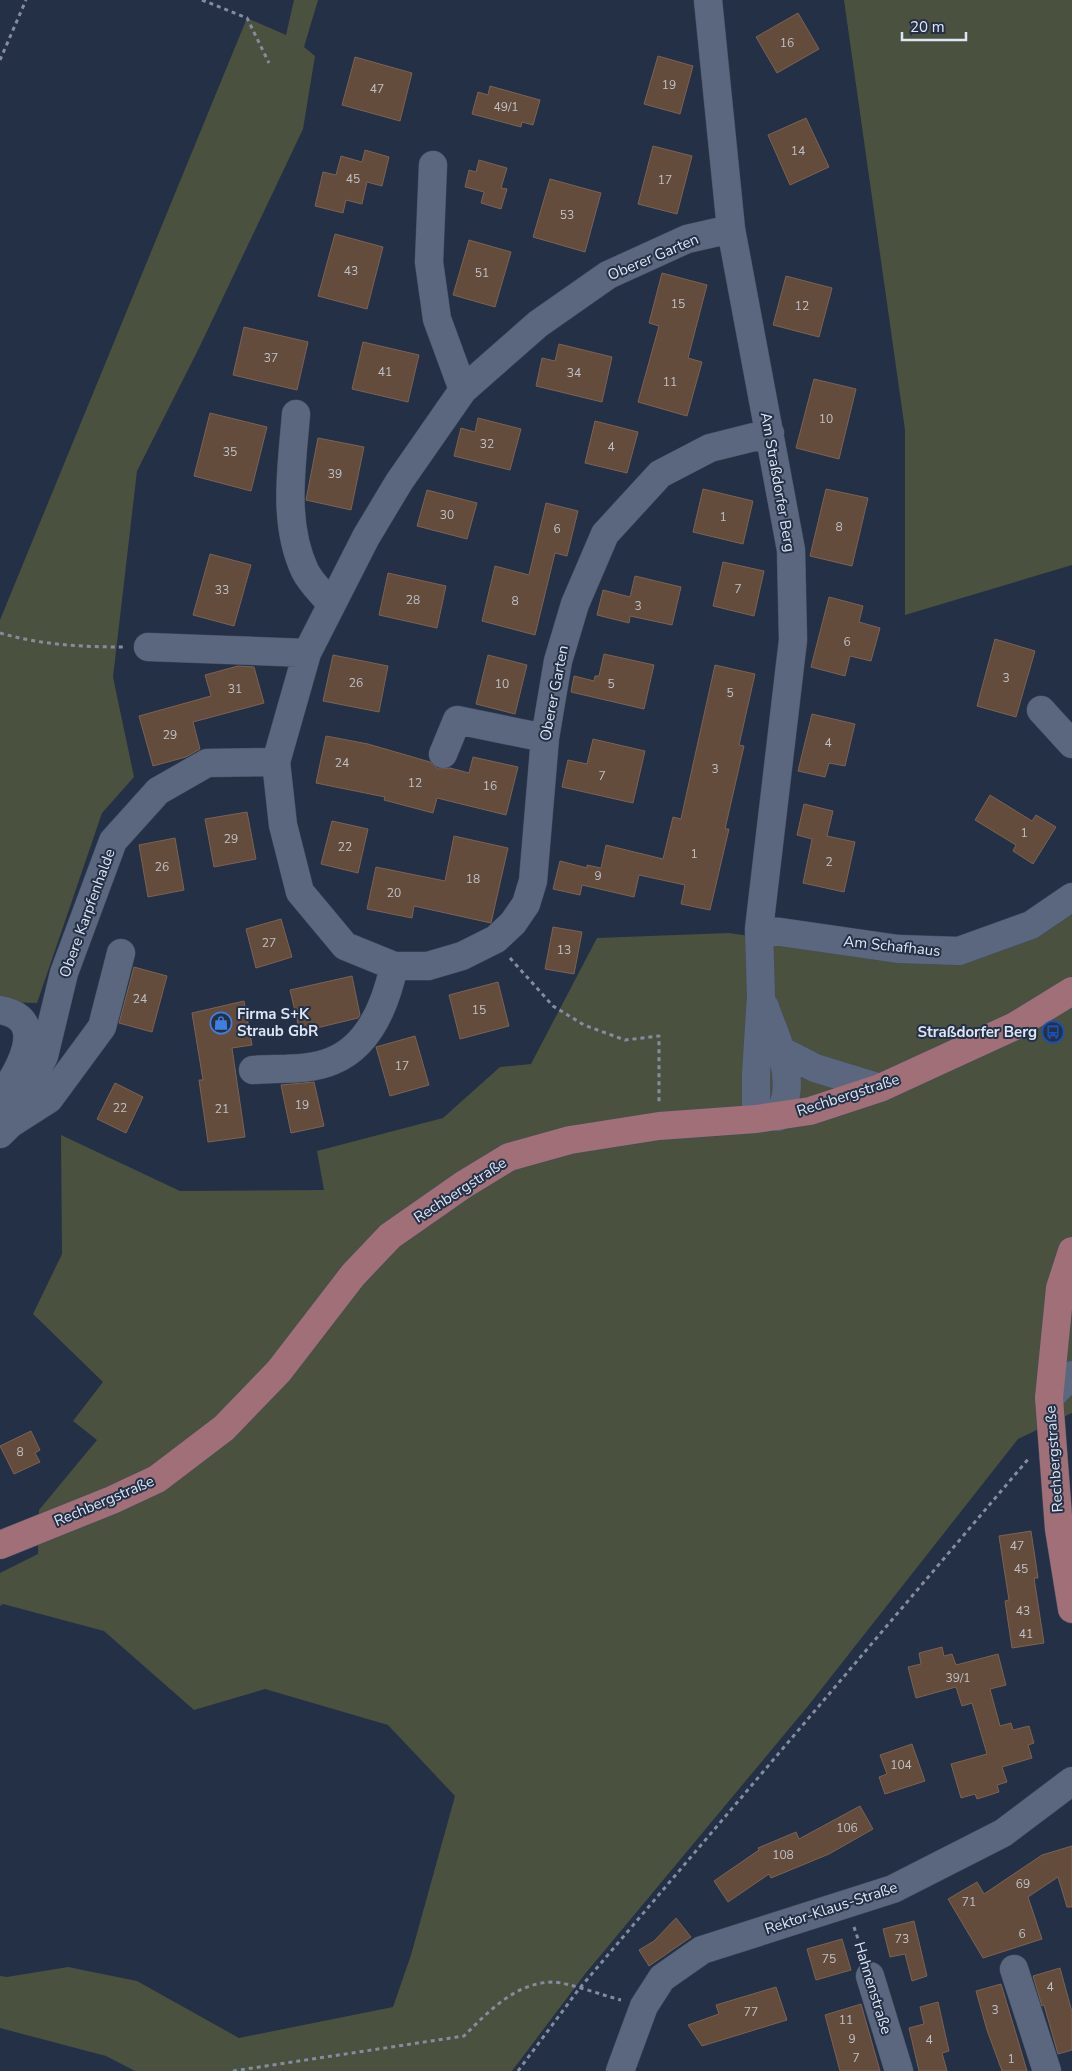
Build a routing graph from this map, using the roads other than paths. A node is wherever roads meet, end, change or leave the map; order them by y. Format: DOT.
graph roads {
  1 [pos="708,0"];
  2 [pos="432,165"];
  3 [pos="731,229"];
  4 [pos="463,390"];
  5 [pos="296,414"];
  6 [pos="770,433"];
  7 [pos="331,604"];
  8 [pos="148,647"];
  9 [pos="307,653"];
  10 [pos="1041,710"];
  11 [pos="544,738"];
  12 [pos="1072,744"];
  13 [pos="443,754"];
  14 [pos="276,762"];
  15 [pos="1072,897"];
  16 [pos="759,929"];
  17 [pos="121,953"];
  18 [pos="394,966"];
  19 [pos="1072,991"];
  20 [pos="761,996"];
  21 [pos="0,1010"];
  22 [pos="780,1050"];
  23 [pos="253,1070"];
  24 [pos="880,1088"];
  25 [pos="0,1098"];
  26 [pos="767,1118"];
  27 [pos="5,1129"];
  28 [pos="1072,1251"];
  29 [pos="1072,1375"];
  30 [pos="1049,1398"];
  31 [pos="0,1545"];
  32 [pos="1072,1609"];
  33 [pos="1072,1781"];
  34 [pos="1014,1969"];
  35 [pos="870,1976"];
  36 [pos="620,2071"];
  37 [pos="899,2071"];
  38 [pos="1047,2071"];
  1 -- 3 [label="street, Am Straßdorfer Berg"];
  2 -- 4 [label="street"];
  3 -- 4 [label="street, Oberer Garten"];
  3 -- 6 [label="street, Am Straßdorfer Berg"];
  4 -- 7 [label="street, Oberer Garten"];
  5 -- 7 [label="street"];
  6 -- 11 [label="street, Oberer Garten"];
  6 -- 16 [label="street, Am Straßdorfer Berg"];
  7 -- 9 [label="street, Oberer Garten"];
  8 -- 9 [label="street"];
  9 -- 14 [label="street, Oberer Garten"];
  10 -- 12 [label="street"];
  11 -- 13 [label="street"];
  11 -- 18 [label="street, Oberer Garten"];
  14 -- 18 [label="street, Oberer Garten"];
  14 -- 27 [label="street, Obere Karpfenhalde"];
  15 -- 16 [label="street, Am Schafhaus"];
  16 -- 20 [label="street, Am Straßdorfer Berg"];
  17 -- 27 [label="street"];
  18 -- 23 [label="street"];
  19 -- 24 [label="main road, Rechbergstraße"];
  20 -- 22 [label="street, Am Straßdorfer Berg"];
  20 -- 26 [label="street, Am Straßdorfer Berg"];
  21 -- 25 [label="street"];
  22 -- 24 [label="street"];
  22 -- 26 [label="street, Am Straßdorfer Berg"];
  24 -- 26 [label="main road, Rechbergstraße"];
  26 -- 31 [label="main road, Rechbergstraße"];
  28 -- 30 [label="main road, Rechbergstraße"];
  29 -- 30 [label="street, Rechbergstraße"];
  30 -- 32 [label="main road, Rechbergstraße"];
  33 -- 36 [label="street, Rektor-Klaus-Straße"];
  34 -- 38 [label="street"];
  35 -- 37 [label="street, Hahnenstraße"];
}
